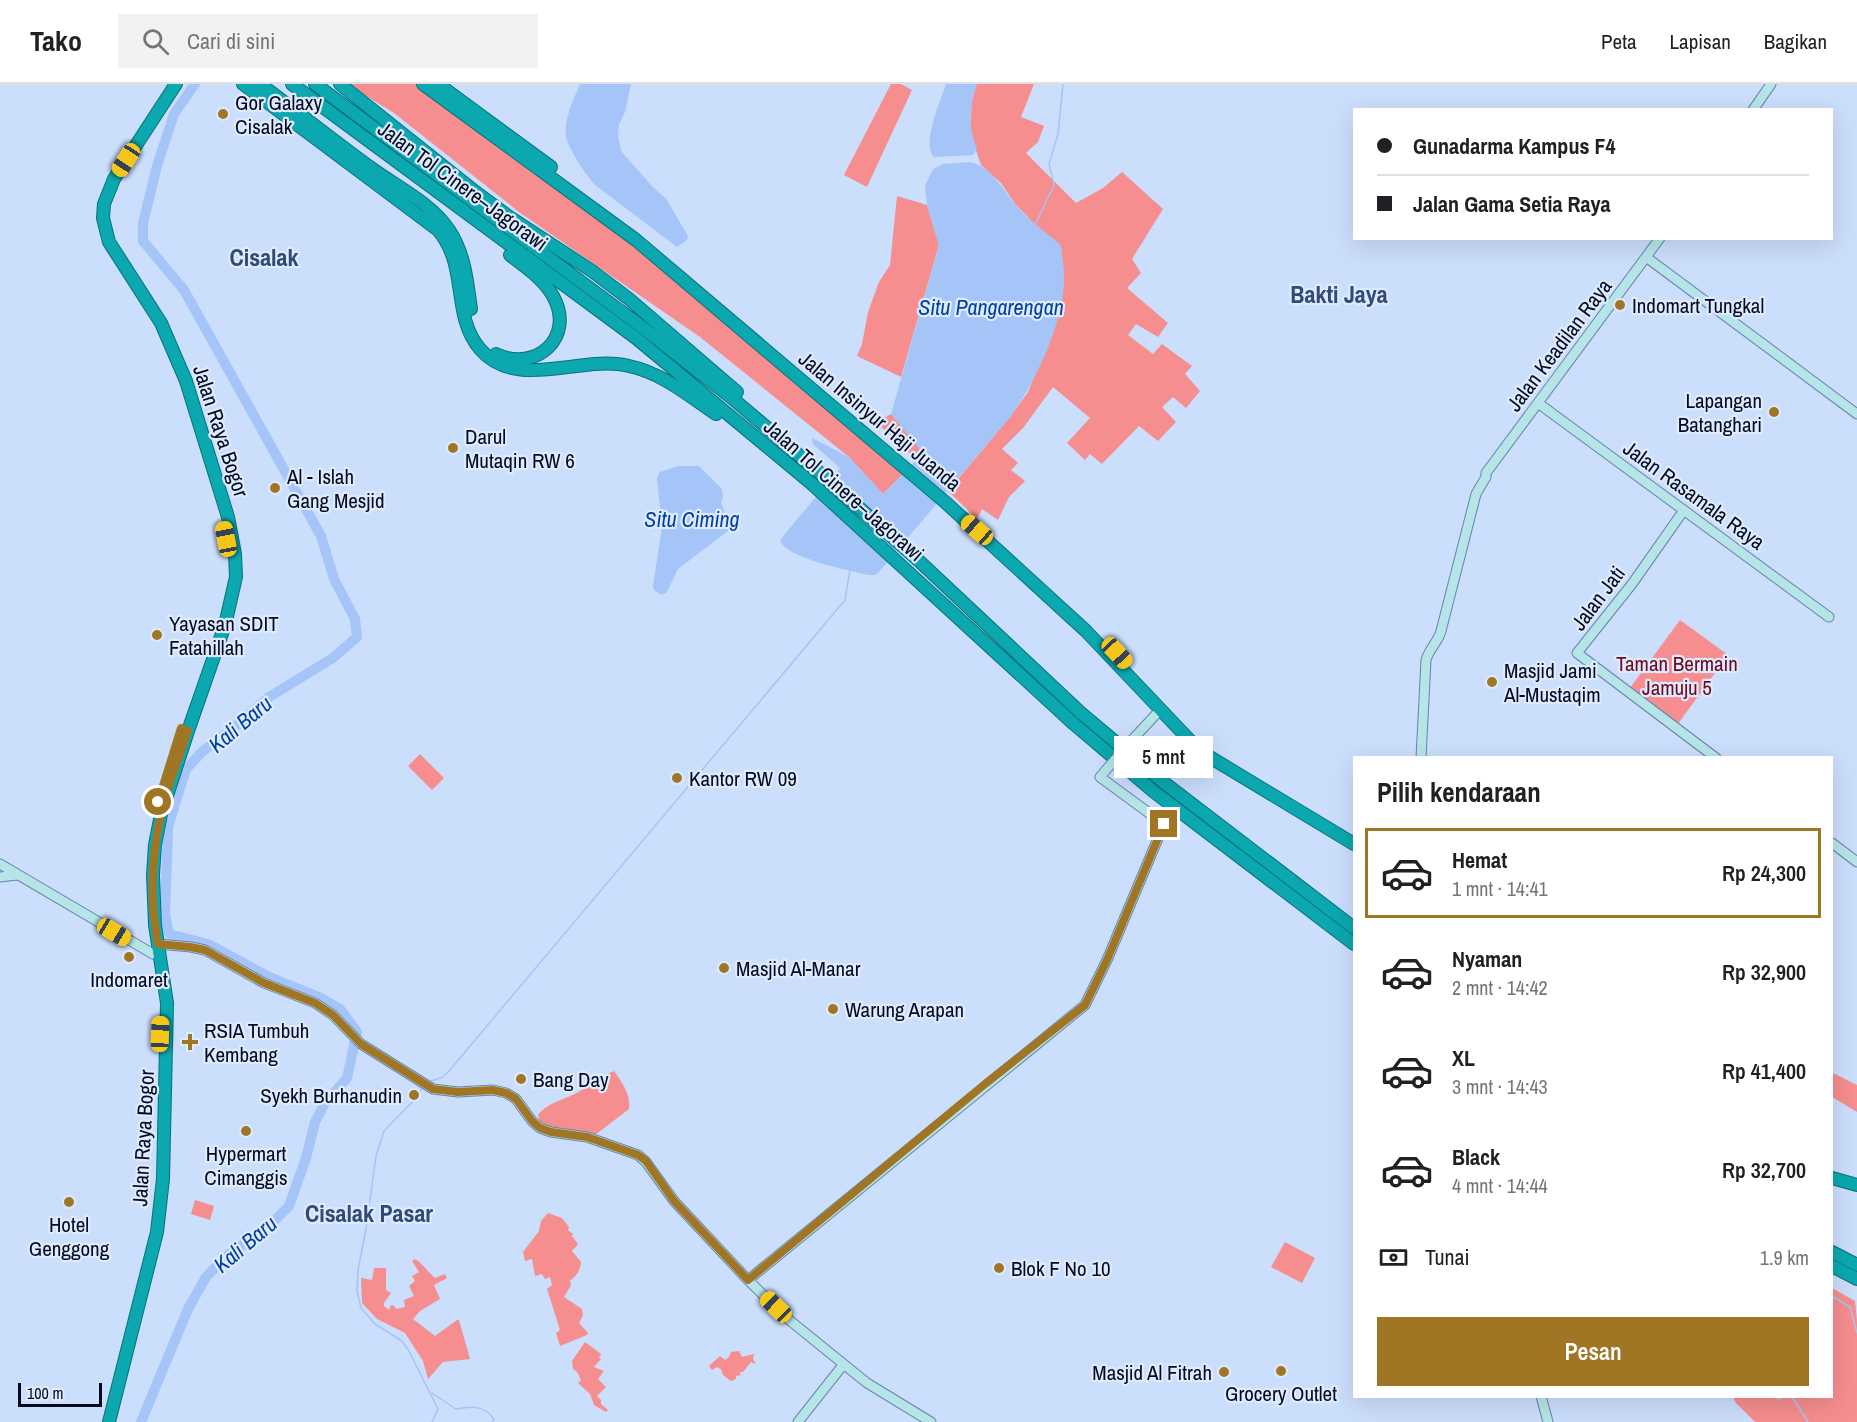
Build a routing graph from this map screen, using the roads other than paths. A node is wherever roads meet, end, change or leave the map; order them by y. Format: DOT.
graph roads {
  1 [pos="167,84"];
  2 [pos="176,84"];
  3 [pos="243,84"];
  4 [pos="260,84"];
  5 [pos="292,84"];
  6 [pos="315,84"];
  7 [pos="340,84"];
  8 [pos="423,84"];
  9 [pos="438,84"];
  10 [pos="1771,84"];
  11 [pos="1754,108"];
  12 [pos="441,195"];
  13 [pos="1659,240"];
  14 [pos="1646,257"];
  15 [pos="782,358"];
  16 [pos="1538,404"];
  17 [pos="1857,414"];
  18 [pos="792,448"];
  19 [pos="774,453"];
  20 [pos="948,500"];
  21 [pos="1684,510"];
  22 [pos="1829,617"];
  23 [pos="1423,668"];
  24 [pos="1160,710"];
  25 [pos="184,730"];
  26 [pos="1416,756"];
  27 [pos="1421,756"];
  28 [pos="1713,756"];
  29 [pos="1353,833"];
  30 [pos="1353,843"];
  31 [pos="1833,844"];
  32 [pos="1857,862"];
  33 [pos="0,864"];
  34 [pos="17,875"];
  35 [pos="0,877"];
  36 [pos="1353,927"];
  37 [pos="1353,943"];
  38 [pos="156,949"];
  39 [pos="163,1047"];
  40 [pos="1833,1178"];
  41 [pos="1857,1185"];
  42 [pos="1833,1186"];
  43 [pos="1857,1193"];
  44 [pos="1833,1253"];
  45 [pos="1857,1265"];
  46 [pos="1833,1267"];
  47 [pos="1857,1279"];
  48 [pos="748,1280"];
  49 [pos="843,1365"];
  50 [pos="1542,1398"];
  51 [pos="103,1422"];
  52 [pos="109,1422"];
  53 [pos="798,1422"];
  54 [pos="931,1422"];
  55 [pos="1548,1422"];
  1 -- 25 [label="highway, Jalan Raya Bogor"];
  2 -- 25 [label="highway, Jalan Raya Bogor"];
  3 -- 19 [label="highway"];
  4 -- 12 [label="highway"];
  5 -- 12 [label="highway, Jalan Tol Cinere–Jagorawi"];
  6 -- 18 [label="highway, Jalan Tol Cinere–Jagorawi"];
  7 -- 18 [label="highway"];
  8 -- 15 [label="highway, Jalan Insinyur Haji Juanda"];
  9 -- 15 [label="highway, Jalan Insinyur Haji Juanda"];
  10 -- 11 [label="street"];
  12 -- 19 [label="highway, Jalan Tol Cinere–Jagorawi"];
  13 -- 14 [label="street, Jalan Keadilan Raya"];
  14 -- 16 [label="street, Jalan Keadilan Raya"];
  14 -- 17 [label="street"];
  15 -- 20 [label="highway, Jalan Insinyur Haji Juanda"];
  16 -- 21 [label="street, Jalan Rasamala Raya"];
  16 -- 23 [label="street, Jalan Keadilan Raya"];
  18 -- 36 [label="highway, Jalan Tol Cinere–Jagorawi"];
  19 -- 37 [label="highway, Jalan Tol Cinere–Jagorawi"];
  20 -- 24 [label="highway, Jalan Insinyur Haji Juanda"];
  20 -- 29 [label="highway, Jalan Insinyur Haji Juanda"];
  21 -- 22 [label="street, Jalan Rasamala Raya"];
  21 -- 28 [label="street, Jalan Jati"];
  23 -- 26 [label="street"];
  23 -- 27 [label="street"];
  24 -- 30 [label="highway, Jalan Insinyur Haji Juanda"];
  24 -- 48 [label="street, bridge"];
  25 -- 38 [label="highway, Jalan Raya Bogor"];
  31 -- 32 [label="street"];
  33 -- 34 [label="street"];
  34 -- 35 [label="street"];
  34 -- 38 [label="street"];
  38 -- 39 [label="highway, Jalan Raya Bogor"];
  38 -- 48 [label="street"];
  39 -- 51 [label="highway, Jalan Raya Bogor"];
  39 -- 52 [label="highway, Jalan Raya Bogor"];
  40 -- 41 [label="highway"];
  42 -- 43 [label="highway"];
  44 -- 45 [label="highway"];
  46 -- 47 [label="highway"];
  48 -- 49 [label="street"];
  49 -- 53 [label="street"];
  49 -- 54 [label="street"];
  50 -- 55 [label="street"];
}
